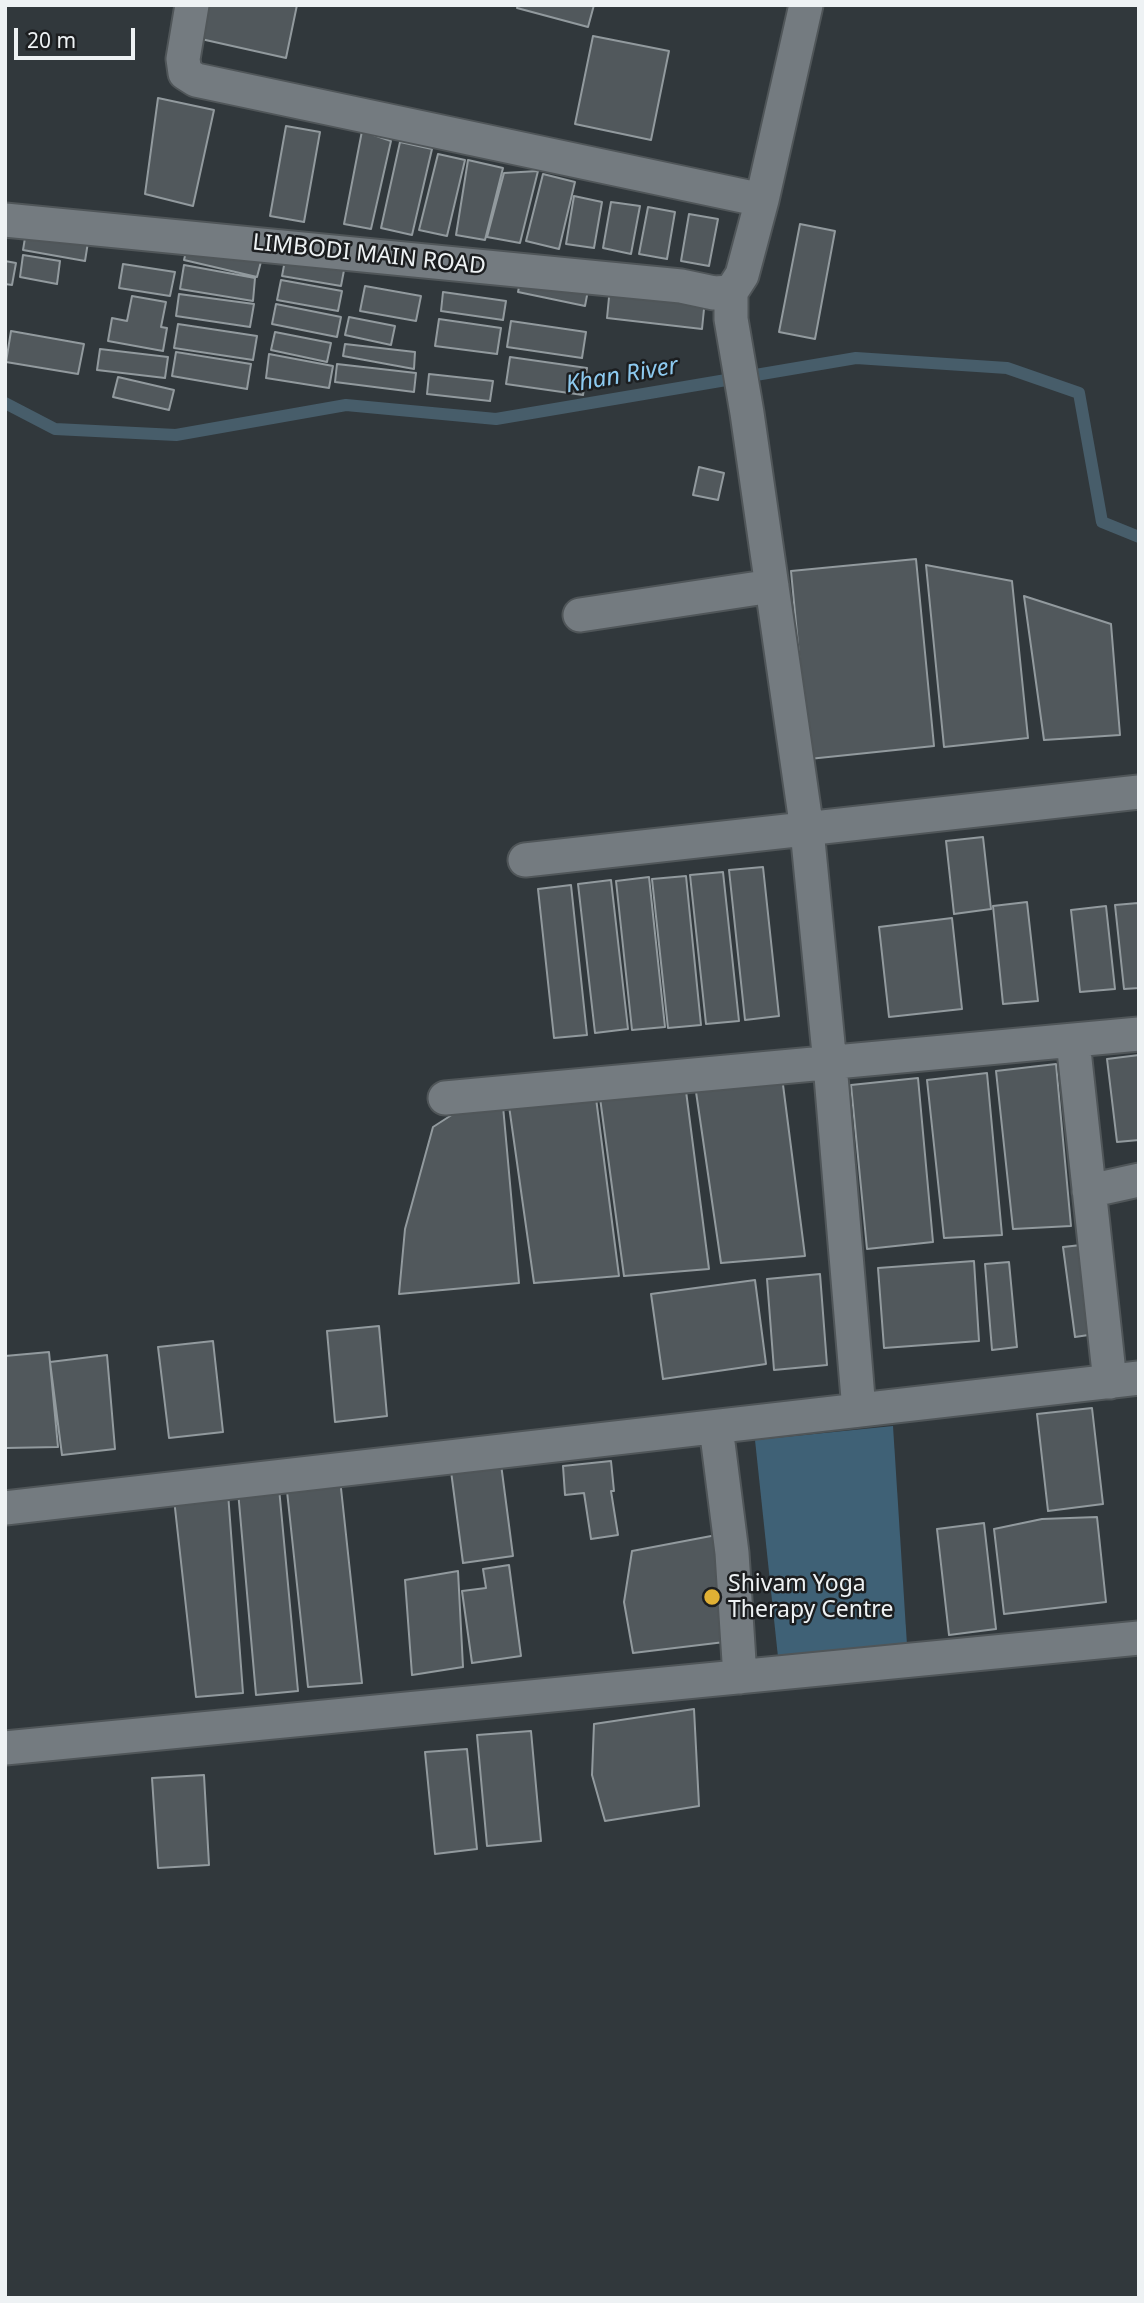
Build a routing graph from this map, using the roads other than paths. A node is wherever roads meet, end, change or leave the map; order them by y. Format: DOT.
graph roads {
  1 [pos="192,5"];
  2 [pos="806,5"];
  3 [pos="762,200"];
  4 [pos="5,220"];
  5 [pos="731,292"];
  6 [pos="772,586"];
  7 [pos="580,615"];
  8 [pos="1139,792"];
  9 [pos="807,830"];
  10 [pos="525,860"];
  11 [pos="1139,1034"];
  12 [pos="1073,1041"];
  13 [pos="830,1064"];
  14 [pos="446,1098"];
  15 [pos="1139,1180"];
  16 [pos="1089,1191"];
  17 [pos="1124,1380"];
  18 [pos="859,1410"];
  19 [pos="716,1427"];
  20 [pos="5,1508"];
  21 [pos="1139,1638"];
  22 [pos="740,1677"];
  23 [pos="5,1748"];
  1 -- 3 [label="street"];
  2 -- 3 [label="street"];
  3 -- 5 [label="street"];
  4 -- 5 [label="street, LIMBODI MAIN ROAD"];
  5 -- 6 [label="street"];
  6 -- 7 [label="street"];
  6 -- 9 [label="street"];
  8 -- 9 [label="street"];
  9 -- 10 [label="street"];
  9 -- 13 [label="street"];
  11 -- 12 [label="street"];
  12 -- 13 [label="street"];
  12 -- 16 [label="street"];
  13 -- 14 [label="street"];
  13 -- 18 [label="street"];
  15 -- 16 [label="street"];
  16 -- 17 [label="street"];
  17 -- 18 [label="street"];
  18 -- 19 [label="street"];
  19 -- 20 [label="street"];
  19 -- 22 [label="street"];
  21 -- 22 [label="street"];
  22 -- 23 [label="street"];
}
